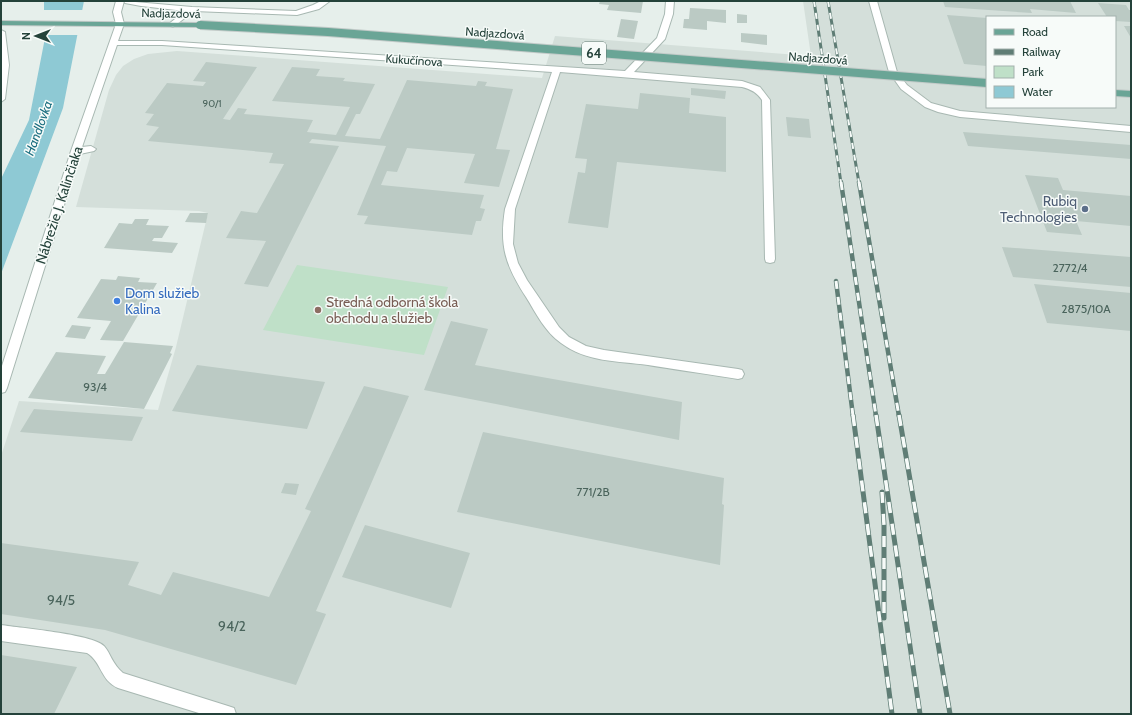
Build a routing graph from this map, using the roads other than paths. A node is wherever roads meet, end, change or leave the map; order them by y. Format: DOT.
graph roads {
  1 [pos="120,1"];
  2 [pos="128,1"];
  3 [pos="326,1"];
  4 [pos="670,1"];
  5 [pos="873,1"];
  6 [pos="192,9"];
  7 [pos="1,23"];
  8 [pos="120,24"];
  9 [pos="173,25"];
  10 [pos="1,32"];
  11 [pos="114,43"];
  12 [pos="558,69"];
  13 [pos="626,74"];
  14 [pos="986,83"];
  15 [pos="1116,93"];
  16 [pos="1131,94"];
  17 [pos="1,99"];
  18 [pos="1131,129"];
  19 [pos="91,149"];
  20 [pos="76,151"];
  21 [pos="770,258"];
  22 [pos="738,374"];
  23 [pos="1,388"];
  24 [pos="1,633"];
  25 [pos="228,714"];
  1 -- 8 [label="street"];
  2 -- 6 [label="street"];
  3 -- 6 [label="street"];
  4 -- 13 [label="street"];
  5 -- 18 [label="street"];
  6 -- 9 [label="street"];
  7 -- 8 [label="main road, Nadjazdová / 64"];
  8 -- 9 [label="main road, Nadjazdová / 64"];
  8 -- 11 [label="street, Nábrežie J. Kalinčiaka"];
  9 -- 14 [label="main road, Nadjazdová / 64, bridge"];
  10 -- 17 [label="street"];
  11 -- 12 [label="street, Kukučínova"];
  11 -- 20 [label="street, Nábrežie J. Kalinčiaka"];
  12 -- 13 [label="street, Kukučínova"];
  12 -- 22 [label="street"];
  13 -- 21 [label="street, Kukučínova"];
  15 -- 16 [label="main road"];
  19 -- 20 [label="street"];
  20 -- 23 [label="street, Nábrežie J. Kalinčiaka"];
  24 -- 25 [label="street"];
}
